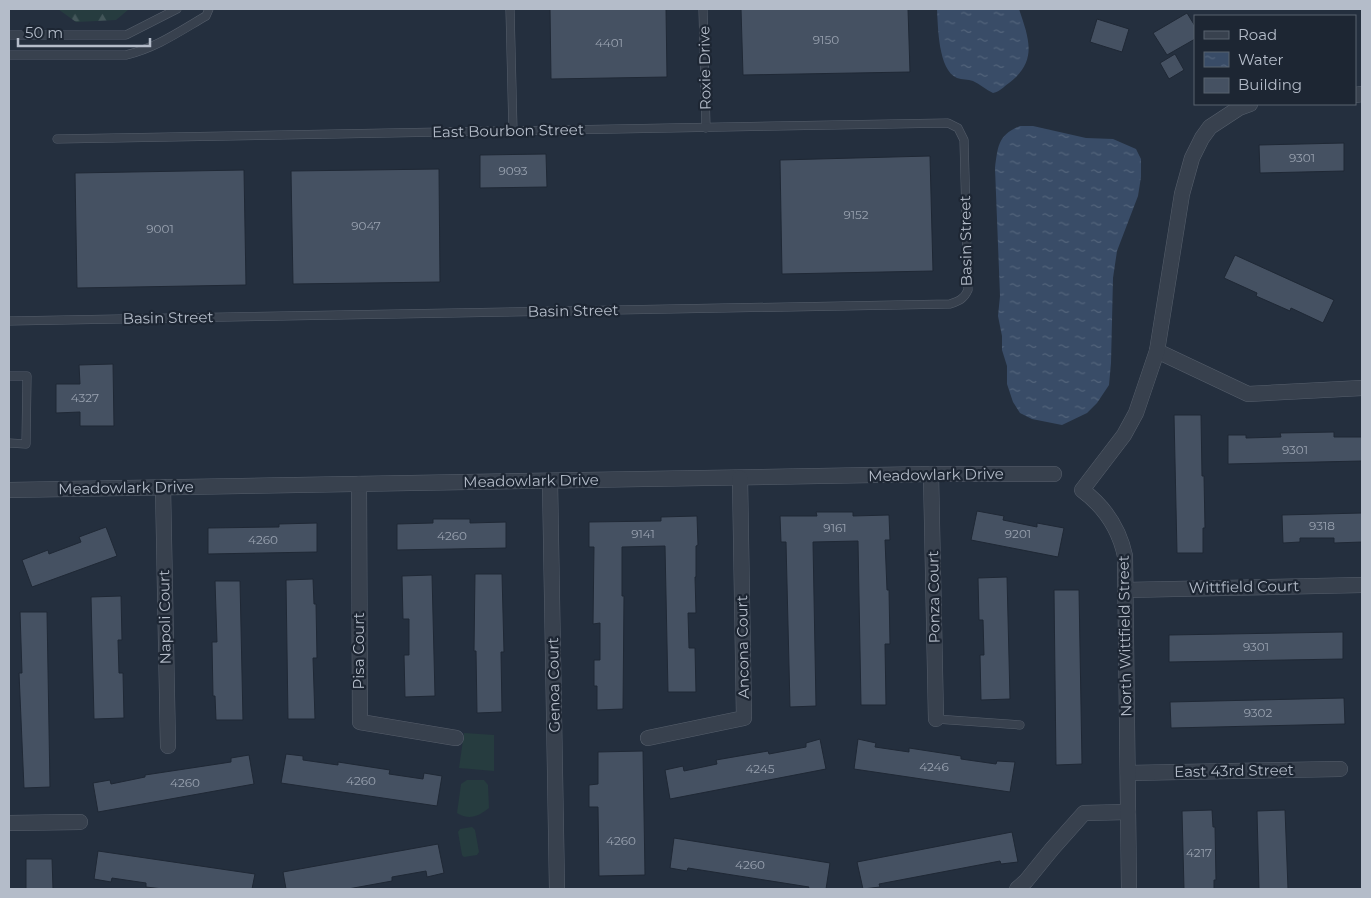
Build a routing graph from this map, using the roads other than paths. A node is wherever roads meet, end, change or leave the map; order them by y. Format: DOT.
graph roads {
  1 [pos="176,9"];
  2 [pos="209,9"];
  3 [pos="510,9"];
  4 [pos="703,9"];
  5 [pos="9,35"];
  6 [pos="9,55"];
  7 [pos="1247,105"];
  8 [pos="706,128"];
  9 [pos="958,128"];
  10 [pos="513,131"];
  11 [pos="57,140"];
  12 [pos="9,321"];
  13 [pos="1157,351"];
  14 [pos="9,376"];
  15 [pos="1362,388"];
  16 [pos="9,443"];
  17 [pos="931,474"];
  18 [pos="1054,474"];
  19 [pos="740,478"];
  20 [pos="550,481"];
  21 [pos="359,484"];
  22 [pos="163,487"];
  23 [pos="9,490"];
  24 [pos="1362,584"];
  25 [pos="1125,590"];
  26 [pos="936,719"];
  27 [pos="1020,724"];
  28 [pos="456,738"];
  29 [pos="648,738"];
  30 [pos="168,746"];
  31 [pos="1340,769"];
  32 [pos="1128,773"];
  33 [pos="1128,812"];
  34 [pos="9,822"];
  35 [pos="80,822"];
  36 [pos="557,889"];
  37 [pos="1017,889"];
  38 [pos="1129,889"];
  1 -- 5 [label="lane"];
  2 -- 6 [label="lane"];
  3 -- 10 [label="lane"];
  4 -- 8 [label="lane, Roxie Drive"];
  7 -- 13 [label="street, North Wittfield Street"];
  8 -- 9 [label="lane, East Bourbon Street"];
  8 -- 10 [label="lane, East Bourbon Street"];
  9 -- 12 [label="lane, Basin Street"];
  10 -- 11 [label="lane, East Bourbon Street"];
  13 -- 15 [label="street"];
  13 -- 25 [label="street, North Wittfield Street"];
  14 -- 16 [label="lane"];
  17 -- 18 [label="street, Meadowlark Drive"];
  17 -- 19 [label="street, Meadowlark Drive"];
  17 -- 26 [label="street, Ponza Court"];
  19 -- 20 [label="street, Meadowlark Drive"];
  19 -- 29 [label="street, Ancona Court"];
  20 -- 21 [label="street, Meadowlark Drive"];
  20 -- 36 [label="street, Genoa Court"];
  21 -- 22 [label="street, Meadowlark Drive"];
  21 -- 28 [label="street, Pisa Court"];
  22 -- 23 [label="street, Meadowlark Drive"];
  22 -- 30 [label="street, Napoli Court"];
  24 -- 25 [label="street, Wittfield Court"];
  25 -- 32 [label="street, North Wittfield Street"];
  26 -- 27 [label="lane"];
  31 -- 32 [label="street, East 43rd Street"];
  32 -- 33 [label="street, North Wittfield Street"];
  33 -- 37 [label="street"];
  33 -- 38 [label="street, North Wittfield Street"];
  34 -- 35 [label="street"];
}
